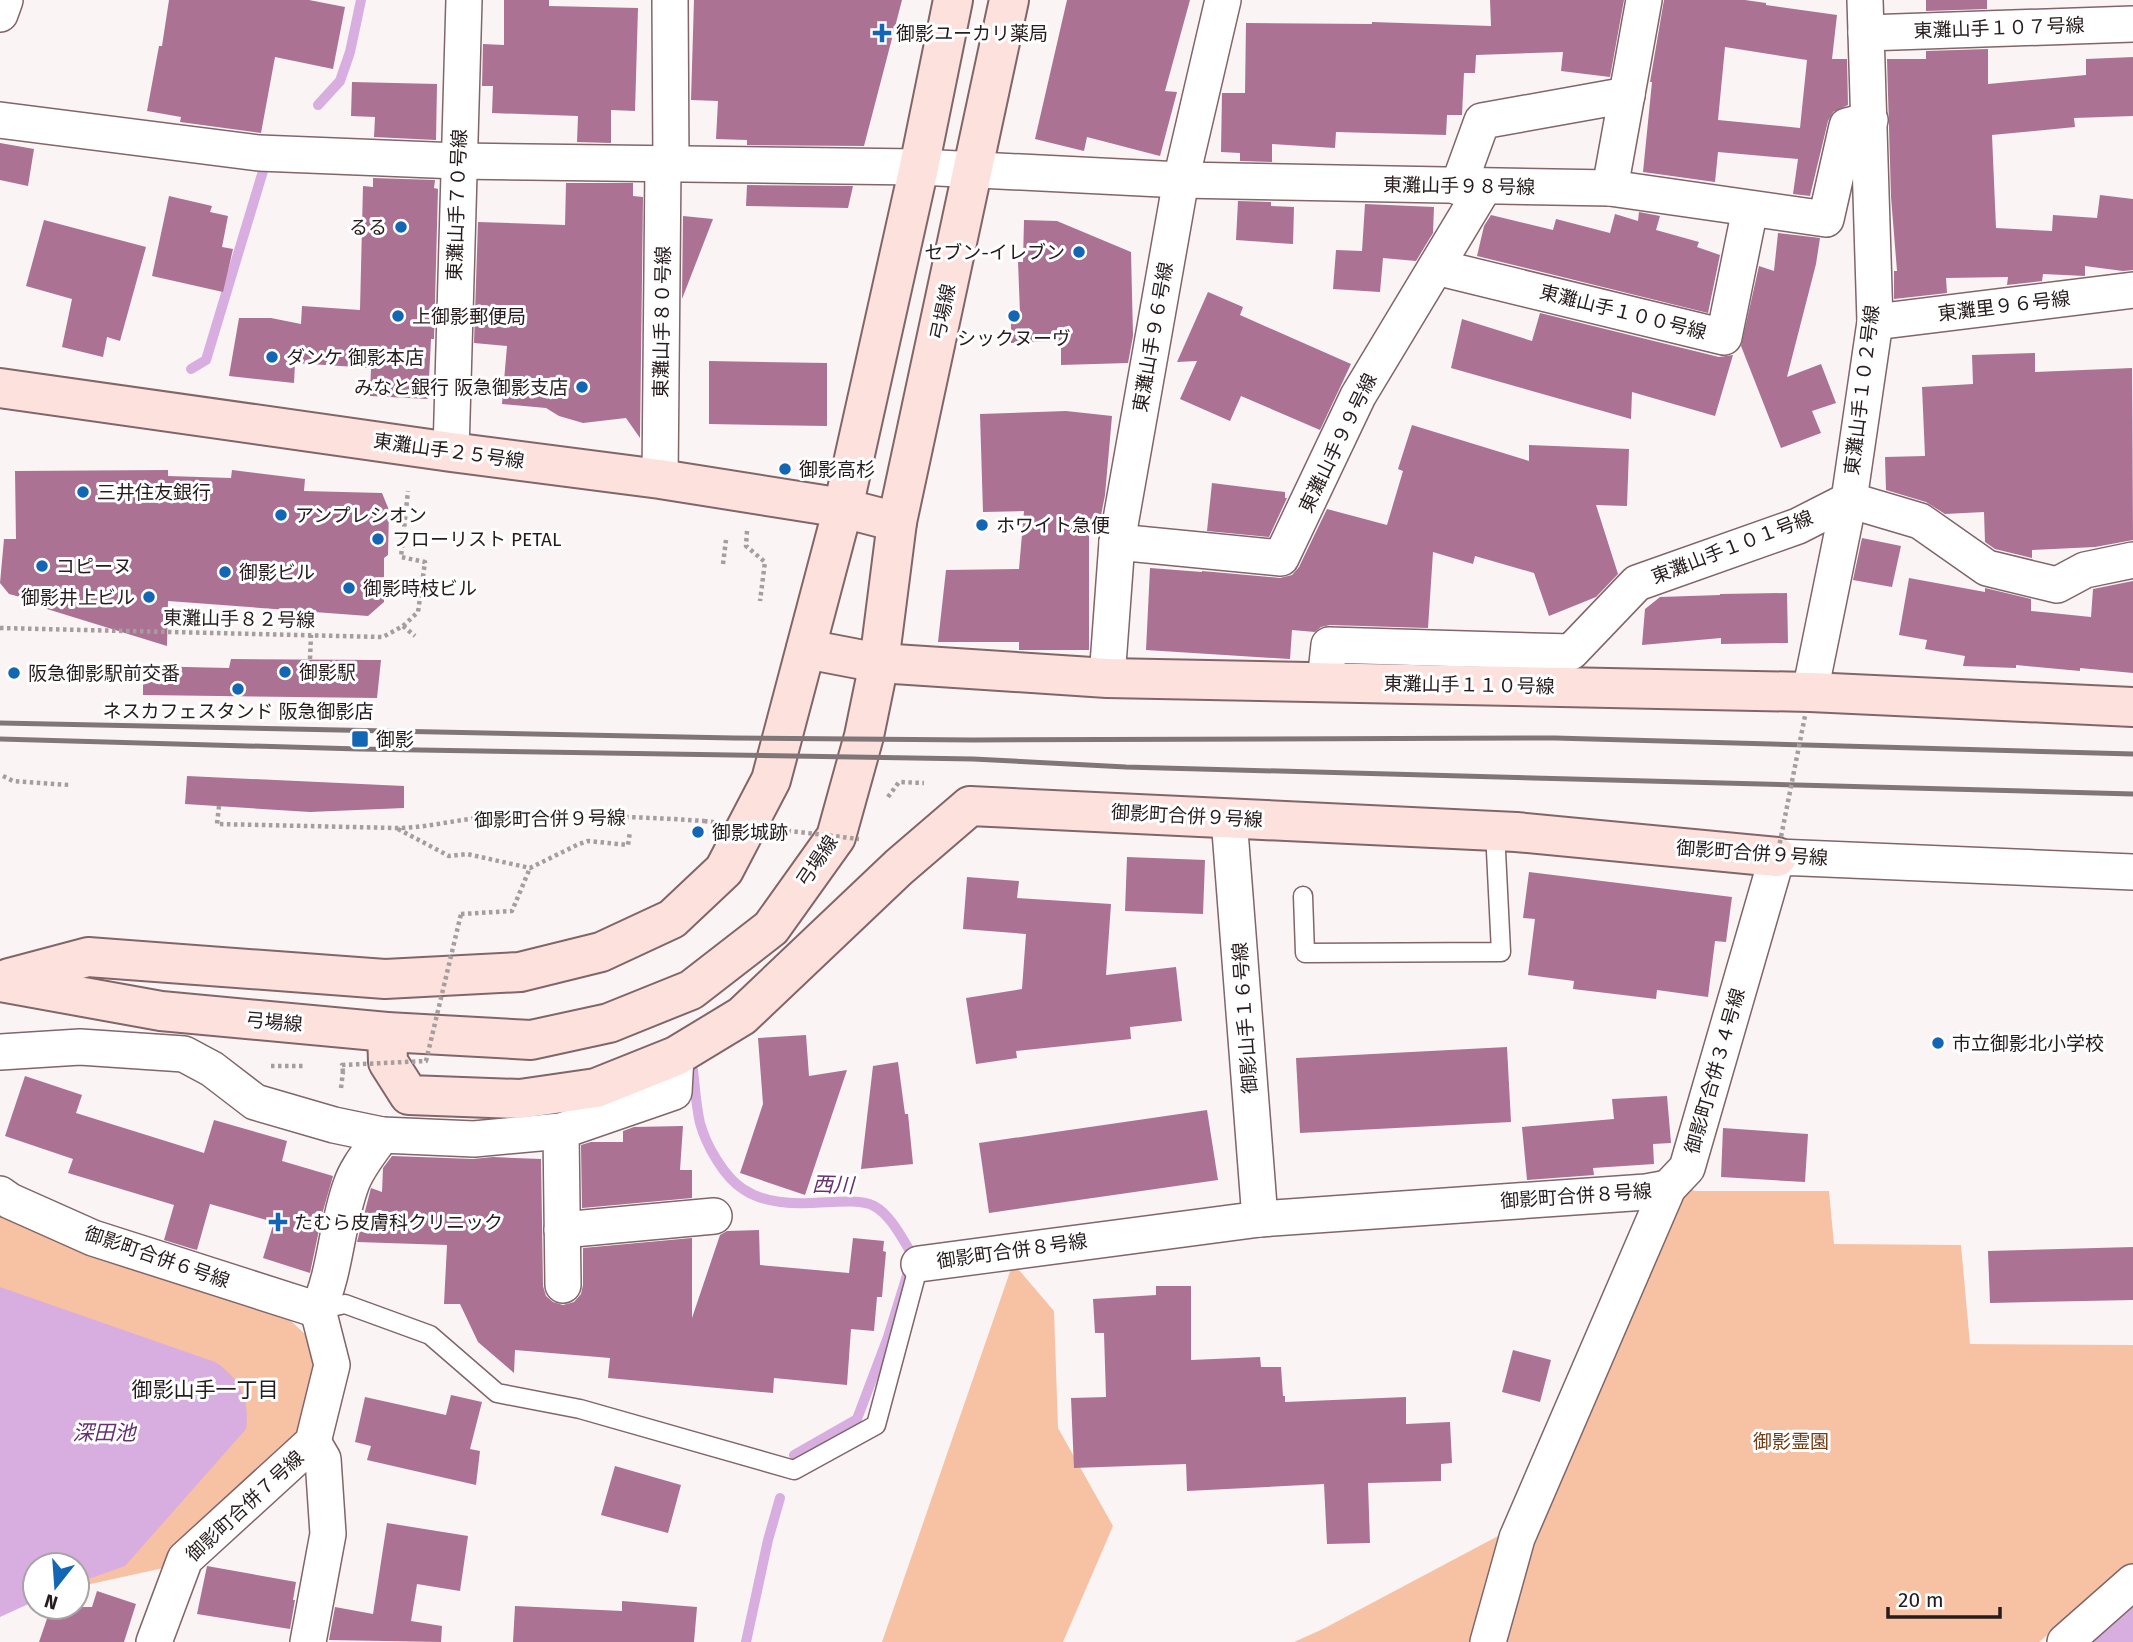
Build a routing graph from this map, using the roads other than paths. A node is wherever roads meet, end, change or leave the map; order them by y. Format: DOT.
graph roads {
  1 [pos="5,0"];
  2 [pos="464,0"];
  3 [pos="670,0"];
  4 [pos="953,0"];
  5 [pos="1009,0"];
  6 [pos="1223,0"];
  7 [pos="1644,0"];
  8 [pos="2018,13"];
  9 [pos="0,14"];
  10 [pos="1866,17"];
  11 [pos="2133,24"];
  12 [pos="1627,95"];
  13 [pos="1870,120"];
  14 [pos="0,121"];
  15 [pos="458,161"];
  16 [pos="667,165"];
  17 [pos="919,167"];
  18 [pos="973,170"];
  19 [pos="1181,180"];
  20 [pos="1471,187"];
  21 [pos="1610,188"];
  22 [pos="1750,209"];
  23 [pos="1436,267"];
  24 [pos="2133,290"];
  25 [pos="1875,322"];
  26 [pos="0,388"];
  27 [pos="451,452"];
  28 [pos="660,479"];
  29 [pos="1849,500"];
  30 [pos="843,508"];
  31 [pos="897,522"];
  32 [pos="1117,542"];
  33 [pos="2133,561"];
  34 [pos="806,649"];
  35 [pos="879,663"];
  36 [pos="1107,678"];
  37 [pos="1325,682"];
  38 [pos="1807,704"];
  39 [pos="2133,707"];
  40 [pos="1230,818"];
  41 [pos="1495,831"];
  42 [pos="1777,858"];
  43 [pos="2133,872"];
  44 [pos="1303,896"];
  45 [pos="0,981"];
  46 [pos="387,1032"];
  47 [pos="0,1052"];
  48 [pos="676,1056"];
  49 [pos="561,1131"];
  50 [pos="382,1135"];
  51 [pos="1668,1188"];
  52 [pos="0,1194"];
  53 [pos="714,1216"];
  54 [pos="1260,1219"];
  55 [pos="562,1230"];
  56 [pos="919,1264"];
  57 [pos="563,1285"];
  58 [pos="317,1310"];
  59 [pos="313,1442"];
  60 [pos="2133,1582"];
  61 [pos="154,1642"];
  62 [pos="308,1642"];
  63 [pos="1488,1642"];
  64 [pos="2065,1642"];
  1 -- 9 [label="street"];
  2 -- 15 [label="street, 東灘山手７０号線"];
  3 -- 16 [label="street, 東灘山手８０号線"];
  4 -- 17 [label="street, 弓場線"];
  5 -- 18 [label="street, 弓場線"];
  6 -- 19 [label="street, 東灘山手９６号線"];
  7 -- 12 [label="street"];
  8 -- 10 [label="street, 東灘山手１０７号線"];
  8 -- 11 [label="street, 東灘山手１０７号線"];
  10 -- 13 [label="street, 東灘山手１０２号線"];
  12 -- 20 [label="street, 東灘山手９９号線"];
  12 -- 21 [label="street"];
  13 -- 22 [label="street, 東灘山手９８号線"];
  13 -- 25 [label="street, 東灘山手１０２号線"];
  14 -- 15 [label="street, 東灘山手９８号線"];
  15 -- 16 [label="street, 東灘山手９８号線"];
  15 -- 27 [label="street, 東灘山手７０号線"];
  16 -- 17 [label="street, 東灘山手９８号線"];
  16 -- 28 [label="street, 東灘山手８０号線"];
  17 -- 18 [label="street, 東灘山手９８号線"];
  17 -- 30 [label="street, 弓場線"];
  18 -- 19 [label="street, 東灘山手９８号線"];
  18 -- 31 [label="street, 弓場線"];
  19 -- 20 [label="street, 東灘山手９８号線"];
  19 -- 32 [label="street, 東灘山手９６号線"];
  20 -- 21 [label="street, 東灘山手９８号線"];
  20 -- 23 [label="street, 東灘山手９９号線"];
  21 -- 22 [label="street, 東灘山手９８号線"];
  22 -- 23 [label="street, 東灘山手１００号線"];
  23 -- 32 [label="street, 東灘山手９９号線"];
  24 -- 25 [label="street, 東灘里９６号線"];
  25 -- 29 [label="street, 東灘山手１０２号線"];
  26 -- 27 [label="street, 東灘山手２５号線"];
  27 -- 28 [label="street, 東灘山手２５号線"];
  28 -- 30 [label="street, 東灘山手２５号線"];
  29 -- 33 [label="street"];
  29 -- 37 [label="street, 東灘山手１０１号線"];
  29 -- 38 [label="street, 東灘山手１０２号線"];
  30 -- 31 [label="street, 東灘山手２５号線"];
  30 -- 34 [label="street, 弓場線"];
  31 -- 35 [label="street, 弓場線"];
  32 -- 36 [label="street, 東灘山手９６号線"];
  34 -- 35 [label="street, 東灘山手１１０号線"];
  34 -- 45 [label="street, 弓場線"];
  35 -- 36 [label="street, 東灘山手１１０号線"];
  35 -- 46 [label="street, 弓場線"];
  36 -- 37 [label="street, 東灘山手１１０号線"];
  37 -- 38 [label="street, 東灘山手１１０号線"];
  38 -- 39 [label="street, 東灘山手１１０号線"];
  40 -- 41 [label="street, 御影町合併９号線"];
  40 -- 48 [label="street, 御影町合併９号線"];
  40 -- 54 [label="street, 御影山手１６号線"];
  41 -- 42 [label="street, 御影町合併９号線"];
  41 -- 44 [label="lane"];
  42 -- 43 [label="street, 御影町合併９号線"];
  42 -- 51 [label="street, 御影町合併３４号線"];
  45 -- 46 [label="street, 弓場線"];
  46 -- 48 [label="street, 御影町合併９号線"];
  47 -- 50 [label="street"];
  48 -- 49 [label="street"];
  49 -- 50 [label="street"];
  49 -- 55 [label="street"];
  50 -- 58 [label="street"];
  51 -- 54 [label="street, 御影町合併８号線"];
  51 -- 63 [label="street, 御影町合併３４号線"];
  52 -- 58 [label="street, 御影町合併６号線"];
  53 -- 55 [label="street"];
  54 -- 56 [label="street, 御影町合併８号線"];
  55 -- 57 [label="street"];
  56 -- 58 [label="lane, 御影町合併８号線"];
  58 -- 59 [label="street, 御影町合併７号線"];
  59 -- 61 [label="street, 御影町合併７号線"];
  59 -- 62 [label="street"];
  60 -- 64 [label="street"];
}
